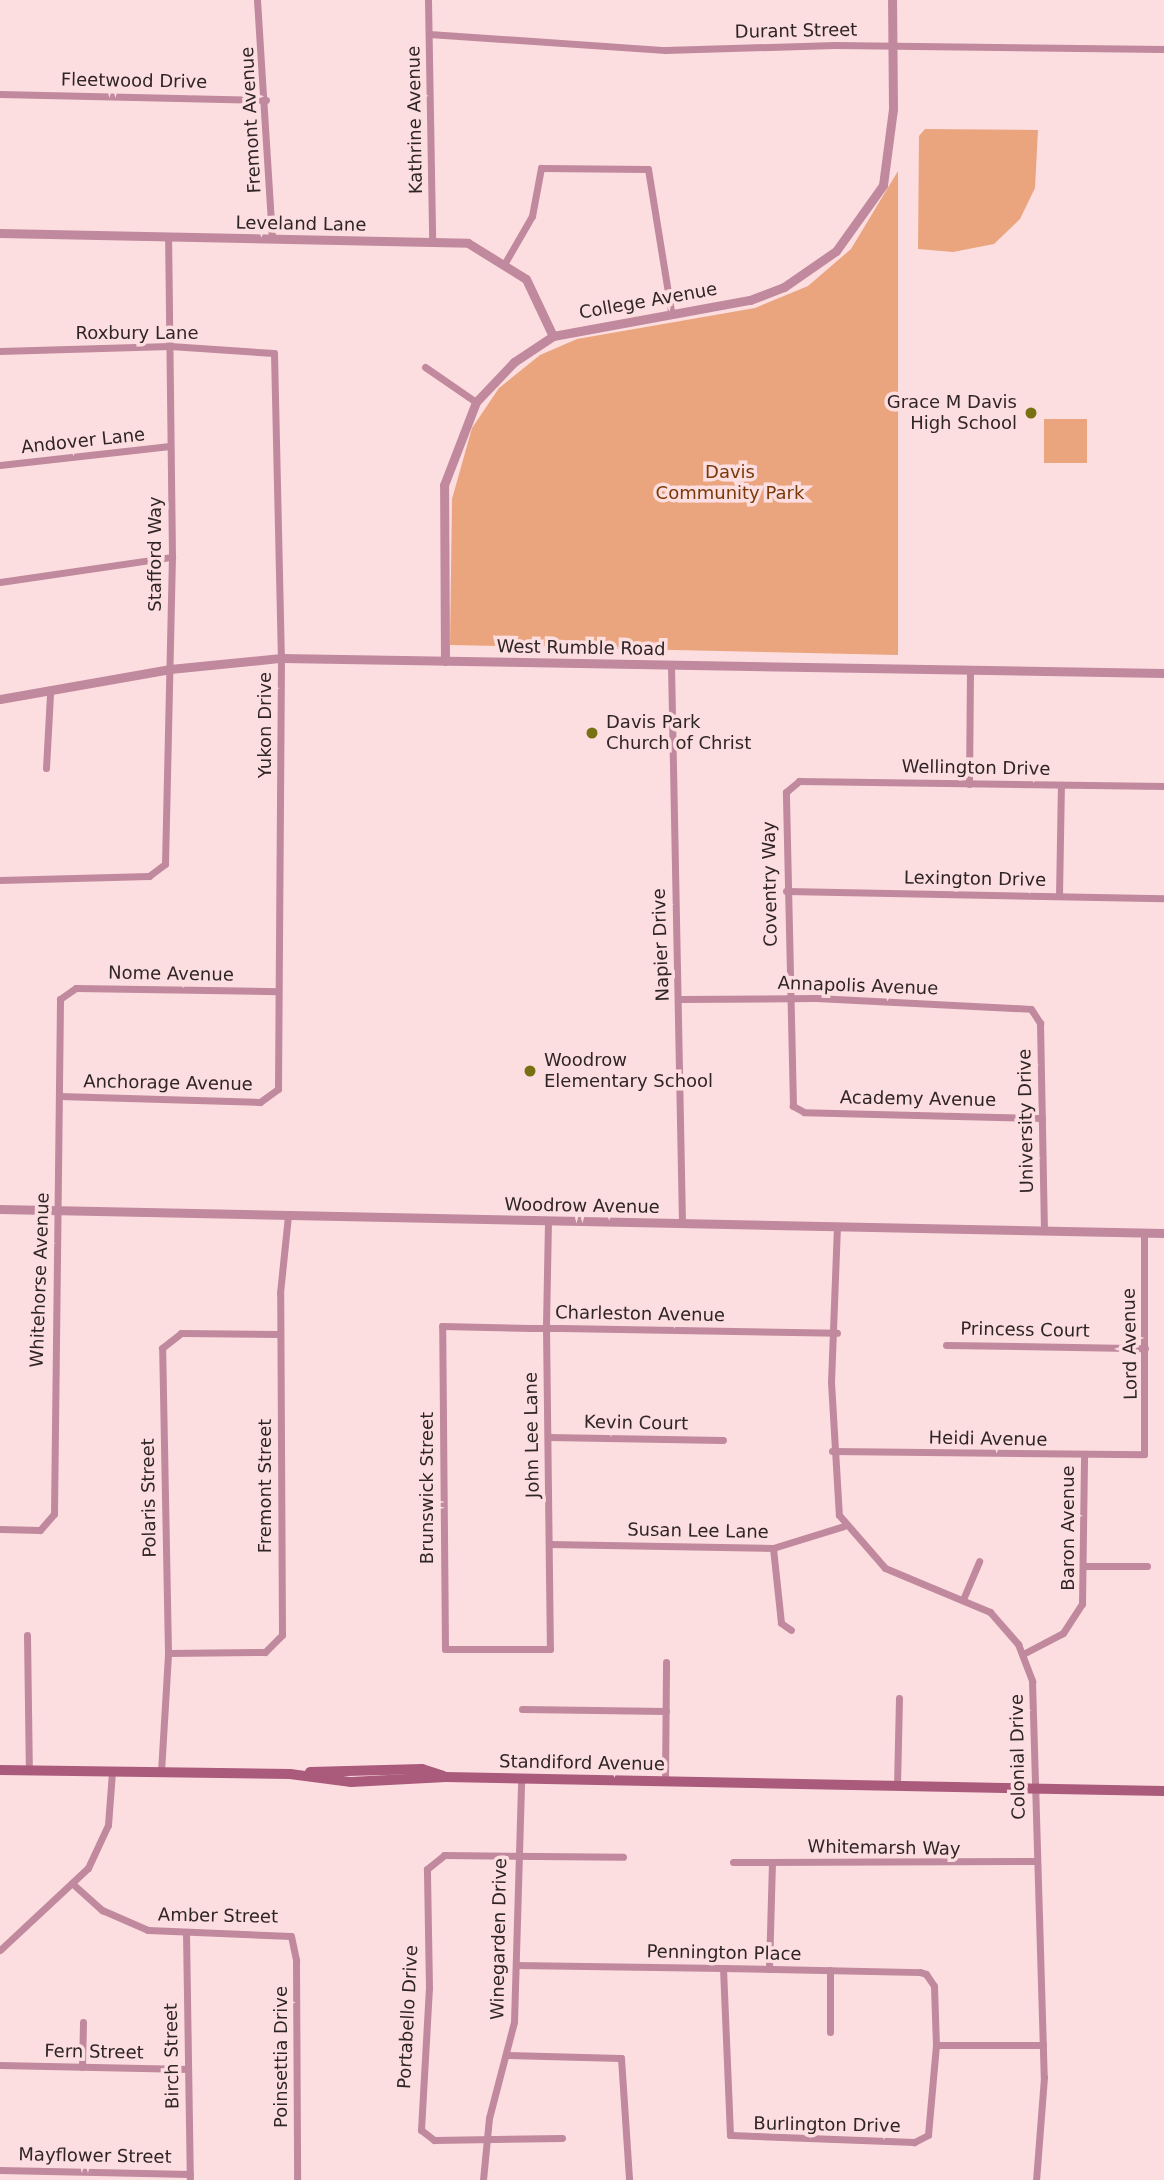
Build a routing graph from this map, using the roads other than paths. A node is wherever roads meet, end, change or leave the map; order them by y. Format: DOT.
graph roads {
  1 [pos="257,0"];
  2 [pos="428,0"];
  3 [pos="892,0"];
  4 [pos="429,34"];
  5 [pos="893,46"];
  6 [pos="1164,49"];
  7 [pos="0,93"];
  8 [pos="267,100"];
  9 [pos="0,233"];
  10 [pos="168,236"];
  11 [pos="272,239"];
  12 [pos="432,240"];
  13 [pos="506,261"];
  14 [pos="671,311"];
  15 [pos="553,336"];
  16 [pos="170,346"];
  17 [pos="0,351"];
  18 [pos="274,353"];
  19 [pos="425,367"];
  20 [pos="475,402"];
  21 [pos="170,446"];
  22 [pos="0,465"];
  23 [pos="172,557"];
  24 [pos="0,582"];
  25 [pos="281,658"];
  26 [pos="445,661"];
  27 [pos="671,665"];
  28 [pos="170,669"];
  29 [pos="970,669"];
  30 [pos="1164,673"];
  31 [pos="50,694"];
  32 [pos="0,699"];
  33 [pos="46,768"];
  34 [pos="970,784"];
  35 [pos="1060,785"];
  36 [pos="1164,786"];
  37 [pos="789,787"];
  38 [pos="0,880"];
  39 [pos="786,891"];
  40 [pos="1059,896"];
  41 [pos="1164,898"];
  42 [pos="278,991"];
  43 [pos="64,993"];
  44 [pos="787,998"];
  45 [pos="679,999"];
  46 [pos="1035,1013"];
  47 [pos="59,1096"];
  48 [pos="274,1096"];
  49 [pos="795,1107"];
  50 [pos="1042,1118"];
  51 [pos="0,1209"];
  52 [pos="61,1212"];
  53 [pos="288,1216"];
  54 [pos="548,1221"];
  55 [pos="682,1223"];
  56 [pos="837,1226"];
  57 [pos="1044,1231"];
  58 [pos="1144,1232"];
  59 [pos="1164,1233"];
  60 [pos="442,1326"];
  61 [pos="546,1328"];
  62 [pos="280,1334"];
  63 [pos="837,1334"];
  64 [pos="946,1345"];
  65 [pos="1145,1348"];
  66 [pos="548,1437"];
  67 [pos="723,1440"];
  68 [pos="832,1451"];
  69 [pos="1144,1454"];
  70 [pos="1084,1457"];
  71 [pos="844,1526"];
  72 [pos="0,1529"];
  73 [pos="549,1544"];
  74 [pos="773,1548"];
  75 [pos="979,1561"];
  76 [pos="1086,1566"];
  77 [pos="1147,1566"];
  78 [pos="964,1597"];
  79 [pos="791,1630"];
  80 [pos="27,1635"];
  81 [pos="550,1649"];
  82 [pos="168,1653"];
  83 [pos="1023,1654"];
  84 [pos="666,1662"];
  85 [pos="899,1698"];
  86 [pos="522,1709"];
  87 [pos="666,1711"];
  88 [pos="0,1770"];
  89 [pos="29,1770"];
  90 [pos="112,1772"];
  91 [pos="162,1772"];
  92 [pos="521,1779"];
  93 [pos="665,1782"];
  94 [pos="897,1786"];
  95 [pos="1035,1789"];
  96 [pos="1164,1791"];
  97 [pos="516,1856"];
  98 [pos="623,1857"];
  99 [pos="1035,1861"];
  100 [pos="733,1862"];
  101 [pos="772,1862"];
  102 [pos="74,1885"];
  103 [pos="186,1933"];
  104 [pos="290,1936"];
  105 [pos="0,1950"];
  106 [pos="516,1965"];
  107 [pos="723,1968"];
  108 [pos="769,1969"];
  109 [pos="830,1970"];
  110 [pos="83,2022"];
  111 [pos="830,2032"];
  112 [pos="936,2045"];
  113 [pos="1043,2045"];
  114 [pos="507,2055"];
  115 [pos="0,2065"];
  116 [pos="82,2067"];
  117 [pos="188,2069"];
  118 [pos="562,2138"];
  119 [pos="486,2139"];
  120 [pos="0,2170"];
  121 [pos="190,2177"];
  122 [pos="297,2180"];
  123 [pos="483,2180"];
  124 [pos="629,2180"];
  125 [pos="1036,2180"];
  1 -- 8 [label="street, Fremont Avenue"];
  2 -- 4 [label="street, Kathrine Avenue"];
  3 -- 5 [label="street, College Avenue"];
  4 -- 5 [label="street, Durant Street"];
  4 -- 12 [label="street, Kathrine Avenue"];
  5 -- 6 [label="street, Durant Street"];
  5 -- 14 [label="street, College Avenue"];
  7 -- 8 [label="street, Fleetwood Drive"];
  8 -- 11 [label="street, Fremont Avenue"];
  9 -- 10 [label="street, Leveland Lane"];
  10 -- 11 [label="street, Leveland Lane"];
  10 -- 16 [label="street, Stafford Way"];
  11 -- 12 [label="street, Leveland Lane"];
  12 -- 13 [label="street, Leveland Lane"];
  13 -- 14 [label="street"];
  13 -- 15 [label="street, Leveland Lane"];
  14 -- 15 [label="street, College Avenue"];
  15 -- 20 [label="street, College Avenue"];
  16 -- 17 [label="street, Roxbury Lane"];
  16 -- 18 [label="street, Roxbury Lane"];
  16 -- 21 [label="street, Stafford Way"];
  18 -- 25 [label="street, Yukon Drive"];
  19 -- 20 [label="street"];
  20 -- 26 [label="street, College Avenue"];
  21 -- 22 [label="street, Andover Lane"];
  21 -- 23 [label="street, Stafford Way"];
  23 -- 24 [label="street"];
  23 -- 28 [label="street, Stafford Way"];
  25 -- 26 [label="street, West Rumble Road"];
  25 -- 28 [label="street, West Rumble Road"];
  25 -- 42 [label="street, Yukon Drive"];
  26 -- 27 [label="street, West Rumble Road"];
  27 -- 29 [label="street, West Rumble Road"];
  27 -- 45 [label="street, Napier Drive"];
  28 -- 31 [label="street, West Rumble Road"];
  28 -- 38 [label="street, Stafford Way"];
  29 -- 30 [label="street, West Rumble Road"];
  29 -- 34 [label="street"];
  31 -- 32 [label="street, West Rumble Road"];
  31 -- 33 [label="street"];
  34 -- 35 [label="street, Wellington Drive"];
  34 -- 37 [label="street, Wellington Drive"];
  35 -- 36 [label="street, Wellington Drive"];
  35 -- 40 [label="street"];
  37 -- 39 [label="street, Coventry Way"];
  39 -- 40 [label="street, Lexington Drive"];
  39 -- 44 [label="street, Coventry Way"];
  40 -- 41 [label="street, Lexington Drive"];
  42 -- 43 [label="street, Nome Avenue"];
  42 -- 48 [label="street, Yukon Drive"];
  43 -- 47 [label="street, Whitehorse Avenue"];
  44 -- 45 [label="street, Annapolis Avenue"];
  44 -- 46 [label="street, Annapolis Avenue"];
  44 -- 49 [label="street, Coventry Way"];
  45 -- 55 [label="street, Napier Drive"];
  46 -- 50 [label="street, University Drive"];
  47 -- 48 [label="street, Anchorage Avenue"];
  47 -- 52 [label="street, Whitehorse Avenue"];
  49 -- 50 [label="street, Academy Avenue"];
  50 -- 57 [label="street, University Drive"];
  51 -- 52 [label="street, Woodrow Avenue"];
  52 -- 53 [label="street, Woodrow Avenue"];
  52 -- 72 [label="street, Whitehorse Avenue"];
  53 -- 54 [label="street, Woodrow Avenue"];
  53 -- 62 [label="street, Fremont Street"];
  54 -- 55 [label="street, Woodrow Avenue"];
  54 -- 61 [label="street, John Lee Lane"];
  55 -- 56 [label="street, Woodrow Avenue"];
  56 -- 57 [label="street, Woodrow Avenue"];
  56 -- 63 [label="street, Colonial Drive"];
  57 -- 58 [label="street, Woodrow Avenue"];
  58 -- 59 [label="street, Woodrow Avenue"];
  58 -- 65 [label="street, Lord Avenue"];
  60 -- 61 [label="street, Charleston Avenue"];
  60 -- 81 [label="street, Brunswick Street"];
  61 -- 63 [label="street, Charleston Avenue"];
  61 -- 66 [label="street, John Lee Lane"];
  62 -- 82 [label="street, Fremont Street"];
  62 -- 82 [label="street, Polaris Street"];
  63 -- 68 [label="street, Colonial Drive"];
  64 -- 65 [label="street, Princess Court"];
  65 -- 69 [label="street, Lord Avenue"];
  66 -- 67 [label="street, Kevin Court"];
  66 -- 73 [label="street, John Lee Lane"];
  68 -- 70 [label="street, Heidi Avenue"];
  68 -- 71 [label="street, Colonial Drive"];
  69 -- 70 [label="street, Heidi Avenue"];
  70 -- 76 [label="street, Baron Avenue"];
  71 -- 74 [label="street, Susan Lee Lane"];
  71 -- 78 [label="street, Colonial Drive"];
  73 -- 74 [label="street, Susan Lee Lane"];
  73 -- 81 [label="street, John Lee Lane"];
  74 -- 79 [label="street"];
  75 -- 78 [label="street"];
  76 -- 77 [label="street"];
  76 -- 83 [label="street, Baron Avenue"];
  78 -- 83 [label="street, Colonial Drive"];
  80 -- 89 [label="street"];
  82 -- 91 [label="street, Polaris Street"];
  83 -- 95 [label="street, Colonial Drive"];
  84 -- 87 [label="street"];
  85 -- 94 [label="street"];
  86 -- 87 [label="street"];
  87 -- 93 [label="street"];
  88 -- 89 [label="main road, Standiford Avenue"];
  89 -- 90 [label="main road, Standiford Avenue"];
  90 -- 91 [label="main road, Standiford Avenue"];
  90 -- 102 [label="street"];
  91 -- 92 [label="main road, Standiford Avenue"];
  92 -- 93 [label="main road, Standiford Avenue"];
  92 -- 97 [label="street, Winegarden Drive"];
  93 -- 94 [label="main road, Standiford Avenue"];
  94 -- 95 [label="main road, Standiford Avenue"];
  95 -- 96 [label="main road, Standiford Avenue"];
  95 -- 99 [label="street, Colonial Drive"];
  97 -- 98 [label="street"];
  97 -- 106 [label="street, Winegarden Drive"];
  97 -- 119 [label="street, Portabello Drive"];
  99 -- 101 [label="street, Whitemarsh Way"];
  99 -- 113 [label="street, Colonial Drive"];
  100 -- 101 [label="street, Whitemarsh Way"];
  101 -- 108 [label="street"];
  102 -- 103 [label="street, Amber Street"];
  102 -- 105 [label="street"];
  103 -- 104 [label="street, Amber Street"];
  103 -- 117 [label="street, Birch Street"];
  104 -- 122 [label="street, Poinsettia Drive"];
  106 -- 107 [label="street, Pennington Place"];
  106 -- 114 [label="street, Winegarden Drive"];
  107 -- 108 [label="street, Pennington Place"];
  107 -- 112 [label="street, Burlington Drive"];
  108 -- 109 [label="street, Pennington Place"];
  109 -- 111 [label="street"];
  109 -- 112 [label="street, Pennington Place"];
  110 -- 116 [label="street"];
  112 -- 113 [label="street"];
  113 -- 125 [label="street, Colonial Drive"];
  114 -- 119 [label="street, Winegarden Drive"];
  114 -- 124 [label="street"];
  115 -- 116 [label="street, Fern Street"];
  116 -- 117 [label="street, Fern Street"];
  117 -- 121 [label="street, Birch Street"];
  118 -- 119 [label="street"];
  119 -- 123 [label="street, Winegarden Drive"];
  120 -- 121 [label="street, Mayflower Street"];
}
